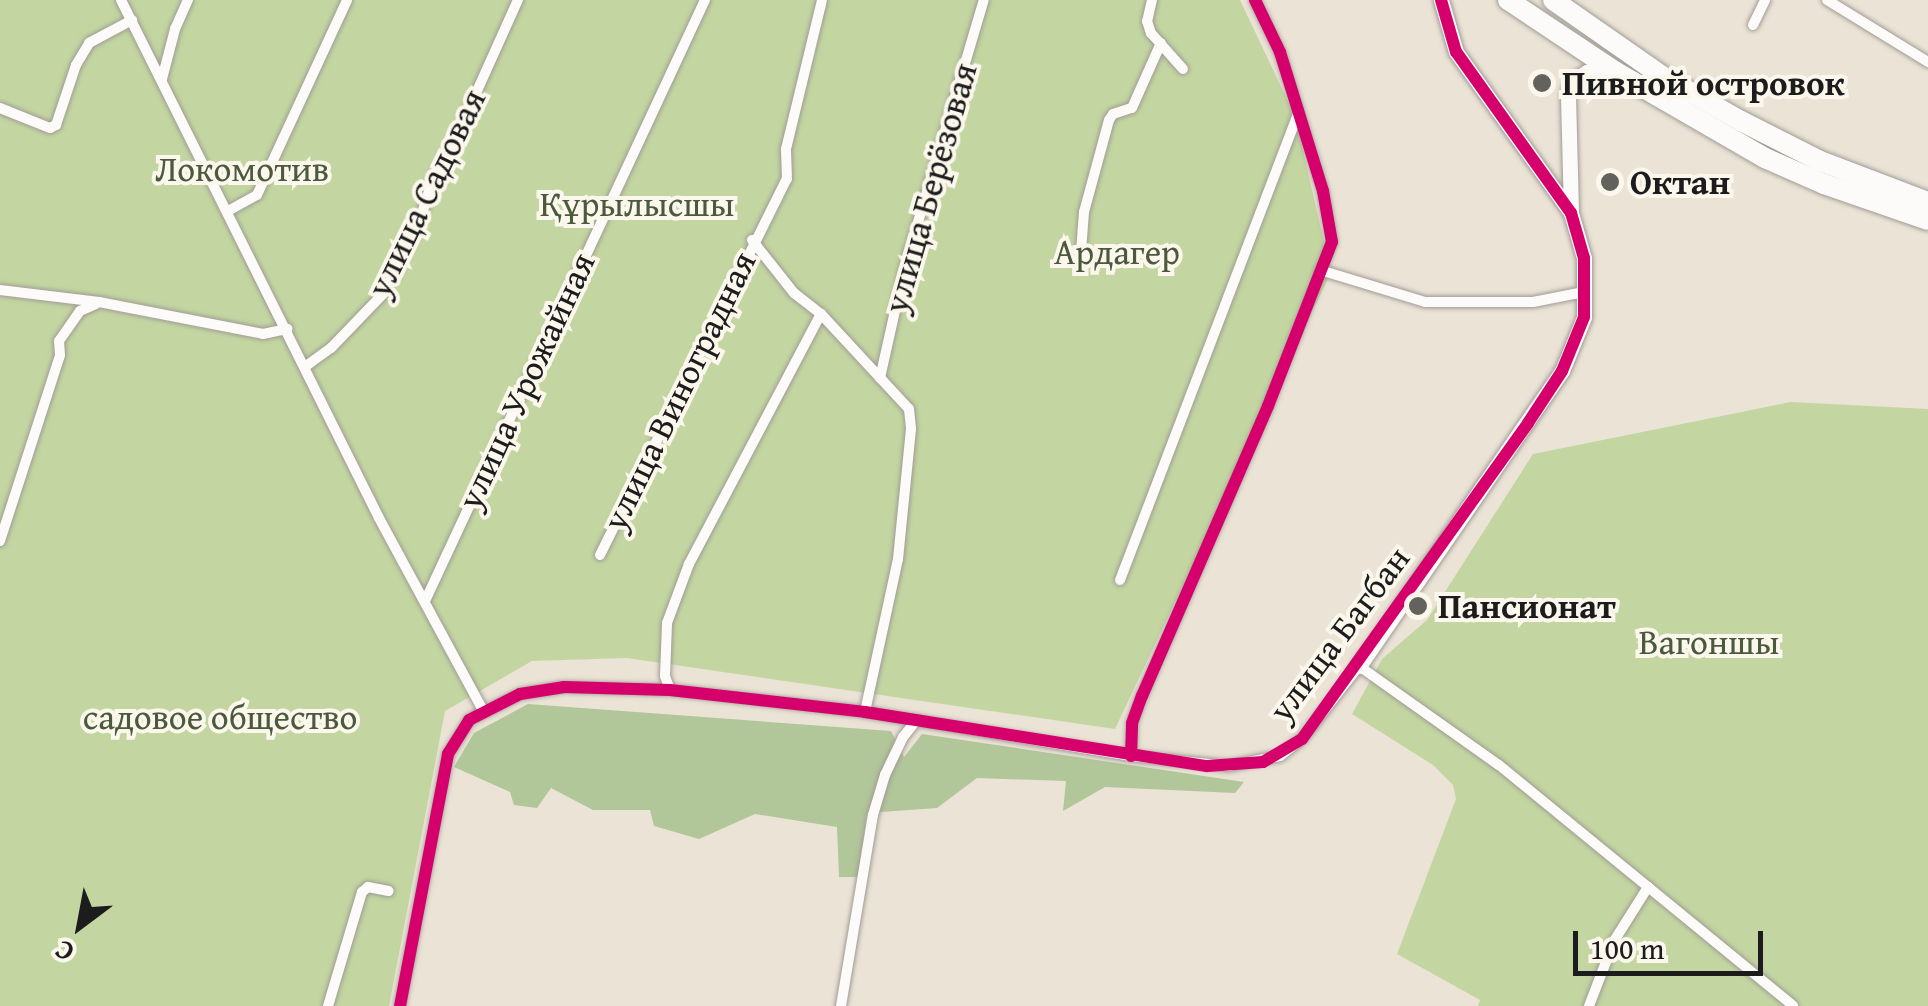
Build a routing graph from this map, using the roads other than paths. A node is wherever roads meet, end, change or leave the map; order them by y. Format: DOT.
graph roads {
  1 [pos="122,0"];
  2 [pos="188,0"];
  3 [pos="347,0"];
  4 [pos="518,0"];
  5 [pos="705,0"];
  6 [pos="822,0"];
  7 [pos="984,0"];
  8 [pos="1152,0"];
  9 [pos="1255,0"];
  10 [pos="1442,0"];
  11 [pos="1508,0"];
  12 [pos="1765,0"];
  13 [pos="1827,0"];
  14 [pos="1554,1"];
  15 [pos="132,20"];
  16 [pos="1752,26"];
  17 [pos="1160,43"];
  18 [pos="1928,62"];
  19 [pos="1610,68"];
  20 [pos="1182,69"];
  21 [pos="162,80"];
  22 [pos="0,108"];
  23 [pos="1298,112"];
  24 [pos="1928,202"];
  25 [pos="228,211"];
  26 [pos="1571,213"];
  27 [pos="1928,220"];
  28 [pos="752,240"];
  29 [pos="1080,265"];
  30 [pos="1320,270"];
  31 [pos="0,290"];
  32 [pos="1584,292"];
  33 [pos="99,302"];
  34 [pos="820,314"];
  35 [pos="287,329"];
  36 [pos="306,366"];
  37 [pos="880,378"];
  38 [pos="0,542"];
  39 [pos="600,555"];
  40 [pos="1120,580"];
  41 [pos="426,600"];
  42 [pos="1359,666"];
  43 [pos="670,690"];
  44 [pos="484,710"];
  45 [pos="865,712"];
  46 [pos="918,720"];
  47 [pos="1131,756"];
  48 [pos="1648,887"];
  49 [pos="389,891"];
  50 [pos="328,1006"];
  51 [pos="400,1006"];
  52 [pos="840,1006"];
  53 [pos="1589,1006"];
  54 [pos="1793,1006"];
  1 -- 15 [label="street"];
  2 -- 21 [label="street"];
  3 -- 25 [label="street"];
  4 -- 36 [label="street, улица Садовая"];
  5 -- 41 [label="street, улица Урожайная"];
  6 -- 28 [label="street, улица Виноградная"];
  7 -- 37 [label="street, улица Берёзовая"];
  8 -- 17 [label="street"];
  9 -- 23 [label="street"];
  10 -- 26 [label="street, улица Багбан"];
  11 -- 19 [label="highway"];
  12 -- 16 [label="street"];
  13 -- 18 [label="street"];
  14 -- 24 [label="highway"];
  15 -- 21 [label="street"];
  15 -- 22 [label="street"];
  17 -- 20 [label="street"];
  17 -- 29 [label="street"];
  19 -- 26 [label="street"];
  19 -- 27 [label="highway"];
  21 -- 25 [label="street"];
  23 -- 30 [label="street"];
  23 -- 40 [label="street"];
  25 -- 35 [label="street"];
  26 -- 32 [label="street, улица Багбан"];
  28 -- 34 [label="street"];
  28 -- 39 [label="street, улица Виноградная"];
  30 -- 32 [label="street"];
  30 -- 47 [label="street"];
  31 -- 33 [label="street"];
  32 -- 42 [label="street, улица Багбан"];
  33 -- 35 [label="street"];
  33 -- 38 [label="street"];
  34 -- 37 [label="street"];
  34 -- 43 [label="street"];
  35 -- 36 [label="street"];
  36 -- 41 [label="street"];
  37 -- 45 [label="street"];
  41 -- 44 [label="street"];
  42 -- 47 [label="street, улица Багбан"];
  42 -- 48 [label="street"];
  43 -- 44 [label="street, улица Багбан"];
  43 -- 45 [label="street, улица Багбан"];
  44 -- 51 [label="street"];
  45 -- 46 [label="street, улица Багбан"];
  46 -- 47 [label="street, улица Багбан"];
  46 -- 52 [label="street"];
  48 -- 53 [label="street"];
  48 -- 54 [label="street"];
  49 -- 50 [label="street"];
}
